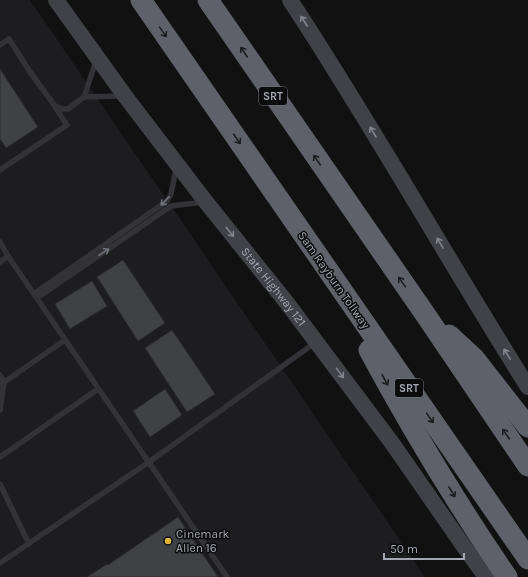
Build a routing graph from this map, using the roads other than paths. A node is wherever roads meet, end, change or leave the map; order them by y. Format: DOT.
graph roads {
  1 [pos="56,0"];
  2 [pos="140,0"];
  3 [pos="208,0"];
  4 [pos="290,0"];
  5 [pos="0,45"];
  6 [pos="97,58"];
  7 [pos="125,96"];
  8 [pos="84,97"];
  9 [pos="55,106"];
  10 [pos="177,165"];
  11 [pos="0,170"];
  12 [pos="206,202"];
  13 [pos="0,242"];
  14 [pos="8,256"];
  15 [pos="320,260"];
  16 [pos="0,262"];
  17 [pos="35,296"];
  18 [pos="425,314"];
  19 [pos="65,340"];
  20 [pos="316,342"];
  21 [pos="0,375"];
  22 [pos="2,383"];
  23 [pos="528,387"];
  24 [pos="98,388"];
  25 [pos="0,410"];
  26 [pos="528,427"];
  27 [pos="0,457"];
  28 [pos="149,462"];
  29 [pos="528,466"];
  30 [pos="0,484"];
  31 [pos="470,540"];
  32 [pos="28,544"];
  33 [pos="528,559"];
  34 [pos="0,564"];
  35 [pos="227,577"];
  36 [pos="486,577"];
  37 [pos="507,577"];
  1 -- 6 [label="main road, State Highway 121"];
  2 -- 15 [label="highway, Sam Rayburn Tollway / SRT, one-way"];
  18 -- 3 [label="highway, SRT, one-way"];
  23 -- 4 [label="main road, one-way"];
  5 -- 9 [label="lane"];
  6 -- 7 [label="main road, State Highway 121"];
  6 -- 8 [label="lane"];
  7 -- 8 [label="lane"];
  7 -- 10 [label="main road, State Highway 121"];
  8 -- 9 [label="lane"];
  9 -- 11 [label="lane"];
  10 -- 12 [label="main road, State Highway 121"];
  10 -- 17 [label="lane, one-way"];
  17 -- 12 [label="lane, one-way"];
  12 -- 20 [label="main road, State Highway 121, one-way"];
  13 -- 14 [label="lane"];
  14 -- 16 [label="lane"];
  14 -- 17 [label="lane"];
  15 -- 31 [label="highway, one-way"];
  15 -- 33 [label="highway, Sam Rayburn Tollway / SRT, one-way"];
  17 -- 19 [label="lane"];
  18 -- 26 [label="highway"];
  29 -- 18 [label="highway, SRT, one-way"];
  19 -- 22 [label="lane"];
  19 -- 24 [label="lane"];
  20 -- 28 [label="lane"];
  20 -- 31 [label="main road, State Highway 121, one-way"];
  21 -- 22 [label="lane"];
  22 -- 25 [label="lane"];
  24 -- 27 [label="lane"];
  24 -- 28 [label="lane"];
  28 -- 32 [label="lane"];
  28 -- 35 [label="lane"];
  30 -- 32 [label="lane"];
  31 -- 36 [label="main road, State Highway 121"];
  31 -- 37 [label="highway"];
  32 -- 34 [label="lane"];
}
